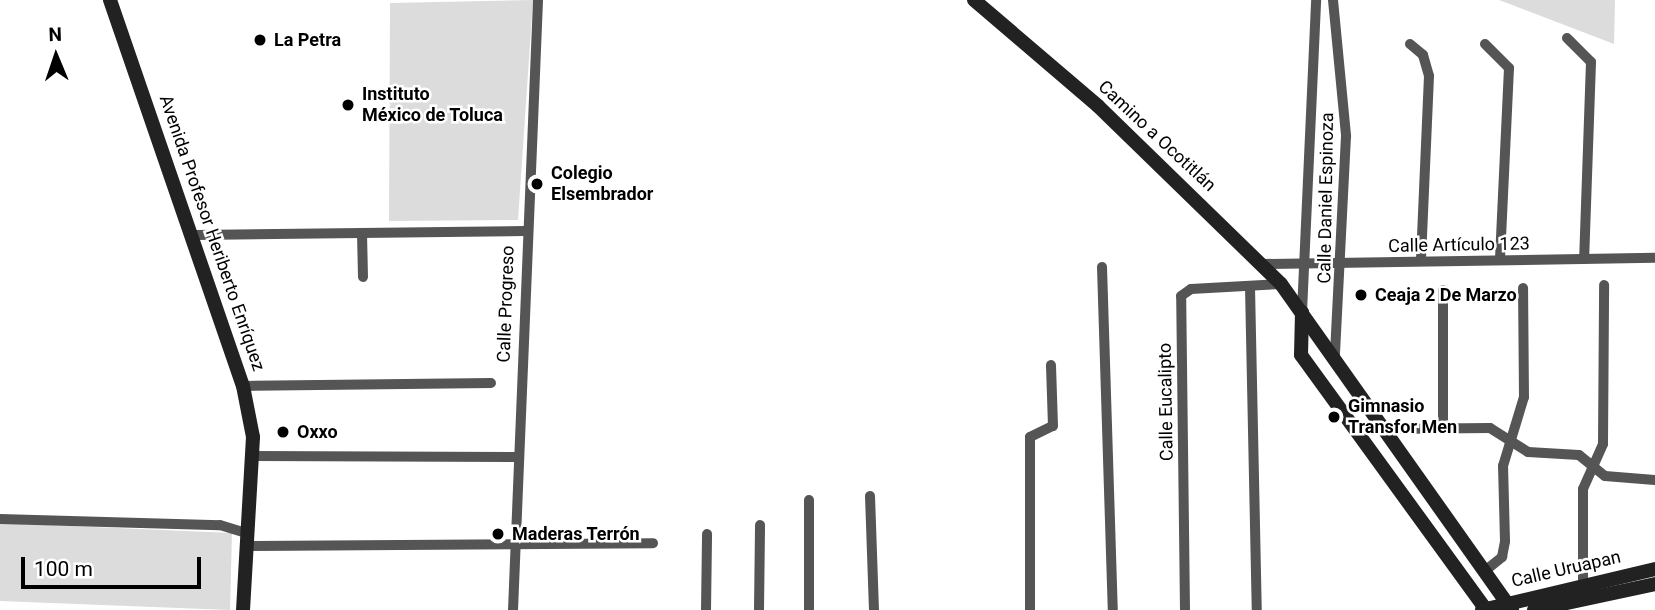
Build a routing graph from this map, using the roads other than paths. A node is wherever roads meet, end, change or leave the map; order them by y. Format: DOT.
graph roads {
  1 [pos="110,0"];
  2 [pos="538,0"];
  3 [pos="974,0"];
  4 [pos="1316,0"];
  5 [pos="1333,0"];
  6 [pos="1567,38"];
  7 [pos="1410,44"];
  8 [pos="1485,44"];
  9 [pos="525,230"];
  10 [pos="362,233"];
  11 [pos="196,235"];
  12 [pos="1655,258"];
  13 [pos="1584,259"];
  14 [pos="1500,260"];
  15 [pos="1421,261"];
  16 [pos="1341,263"];
  17 [pos="1264,264"];
  18 [pos="1303,264"];
  19 [pos="1102,267"];
  20 [pos="362,276"];
  21 [pos="1281,284"];
  22 [pos="1604,285"];
  23 [pos="1250,287"];
  24 [pos="1523,288"];
  25 [pos="1443,290"];
  26 [pos="1302,312"];
  27 [pos="1335,356"];
  28 [pos="1051,365"];
  29 [pos="491,383"];
  30 [pos="243,386"];
  31 [pos="1443,427"];
  32 [pos="1387,429"];
  33 [pos="1511,440"];
  34 [pos="252,456"];
  35 [pos="516,457"];
  36 [pos="1594,468"];
  37 [pos="1655,480"];
  38 [pos="870,496"];
  39 [pos="809,500"];
  40 [pos="0,519"];
  41 [pos="760,525"];
  42 [pos="707,534"];
  43 [pos="247,539"];
  44 [pos="653,542"];
  45 [pos="514,545"];
  46 [pos="1655,569"];
  47 [pos="1486,570"];
  48 [pos="1584,582"];
  49 [pos="1655,584"];
  50 [pos="1510,606"];
  51 [pos="1538,606"];
  52 [pos="243,610"];
  53 [pos="513,610"];
  54 [pos="706,610"];
  55 [pos="758,610"];
  56 [pos="809,610"];
  57 [pos="874,610"];
  58 [pos="1030,610"];
  59 [pos="1113,610"];
  60 [pos="1185,610"];
  61 [pos="1257,610"];
  62 [pos="1484,610"];
  1 -- 11 [label="main road, Avenida Profesor Heriberto Enríquez"];
  2 -- 9 [label="street, Calle Progreso"];
  3 -- 17 [label="main road, Camino a Ocotitlán"];
  4 -- 18 [label="street, Calle Daniel Espinoza"];
  5 -- 16 [label="street, Calle Daniel Espinoza"];
  6 -- 13 [label="street"];
  7 -- 15 [label="street"];
  8 -- 14 [label="street"];
  9 -- 10 [label="street"];
  9 -- 35 [label="street, Calle Progreso"];
  10 -- 11 [label="street"];
  10 -- 20 [label="street"];
  11 -- 30 [label="main road, Avenida Profesor Heriberto Enríquez"];
  12 -- 13 [label="street, Calle Artículo 123"];
  13 -- 14 [label="street, Calle Artículo 123"];
  14 -- 15 [label="street, Calle Artículo 123"];
  15 -- 16 [label="street, Calle Artículo 123"];
  16 -- 18 [label="street, Calle Artículo 123"];
  16 -- 27 [label="street, Calle Daniel Espinoza"];
  17 -- 18 [label="street, Calle Artículo 123"];
  17 -- 21 [label="main road, Camino a Ocotitlán"];
  18 -- 26 [label="street, Calle Daniel Espinoza"];
  19 -- 59 [label="street"];
  21 -- 23 [label="street, Calle Eucalipto"];
  21 -- 26 [label="main road, Camino a Ocotitlán"];
  22 -- 36 [label="street"];
  23 -- 60 [label="street, Calle Eucalipto"];
  23 -- 61 [label="street"];
  24 -- 33 [label="street"];
  25 -- 31 [label="street"];
  26 -- 27 [label="main road, Camino a Ocotitlán"];
  26 -- 62 [label="main road"];
  27 -- 32 [label="main road, Camino a Ocotitlán"];
  28 -- 58 [label="street"];
  29 -- 30 [label="street"];
  30 -- 34 [label="main road, Avenida Profesor Heriberto Enríquez"];
  31 -- 32 [label="street"];
  31 -- 33 [label="street"];
  32 -- 47 [label="main road, Camino a Ocotitlán"];
  33 -- 36 [label="street"];
  33 -- 47 [label="street"];
  34 -- 35 [label="street"];
  34 -- 43 [label="main road, Avenida Profesor Heriberto Enríquez"];
  35 -- 45 [label="street, Calle Progreso"];
  36 -- 37 [label="street"];
  36 -- 48 [label="street"];
  38 -- 57 [label="street"];
  39 -- 56 [label="street"];
  40 -- 43 [label="street"];
  41 -- 55 [label="street"];
  42 -- 54 [label="street"];
  43 -- 45 [label="street"];
  43 -- 52 [label="main road, Avenida Profesor Heriberto Enríquez"];
  44 -- 45 [label="street"];
  45 -- 53 [label="street, Calle Progreso"];
  46 -- 48 [label="main road, Calle Uruapan"];
  47 -- 50 [label="main road, Camino a Ocotitlán"];
  48 -- 51 [label="main road, Calle Uruapan"];
  49 -- 51 [label="main road, Calle Uruapan"];
  50 -- 51 [label="main road, Calle Uruapan"];
  50 -- 62 [label="main road, Calle Uruapan"];
}
